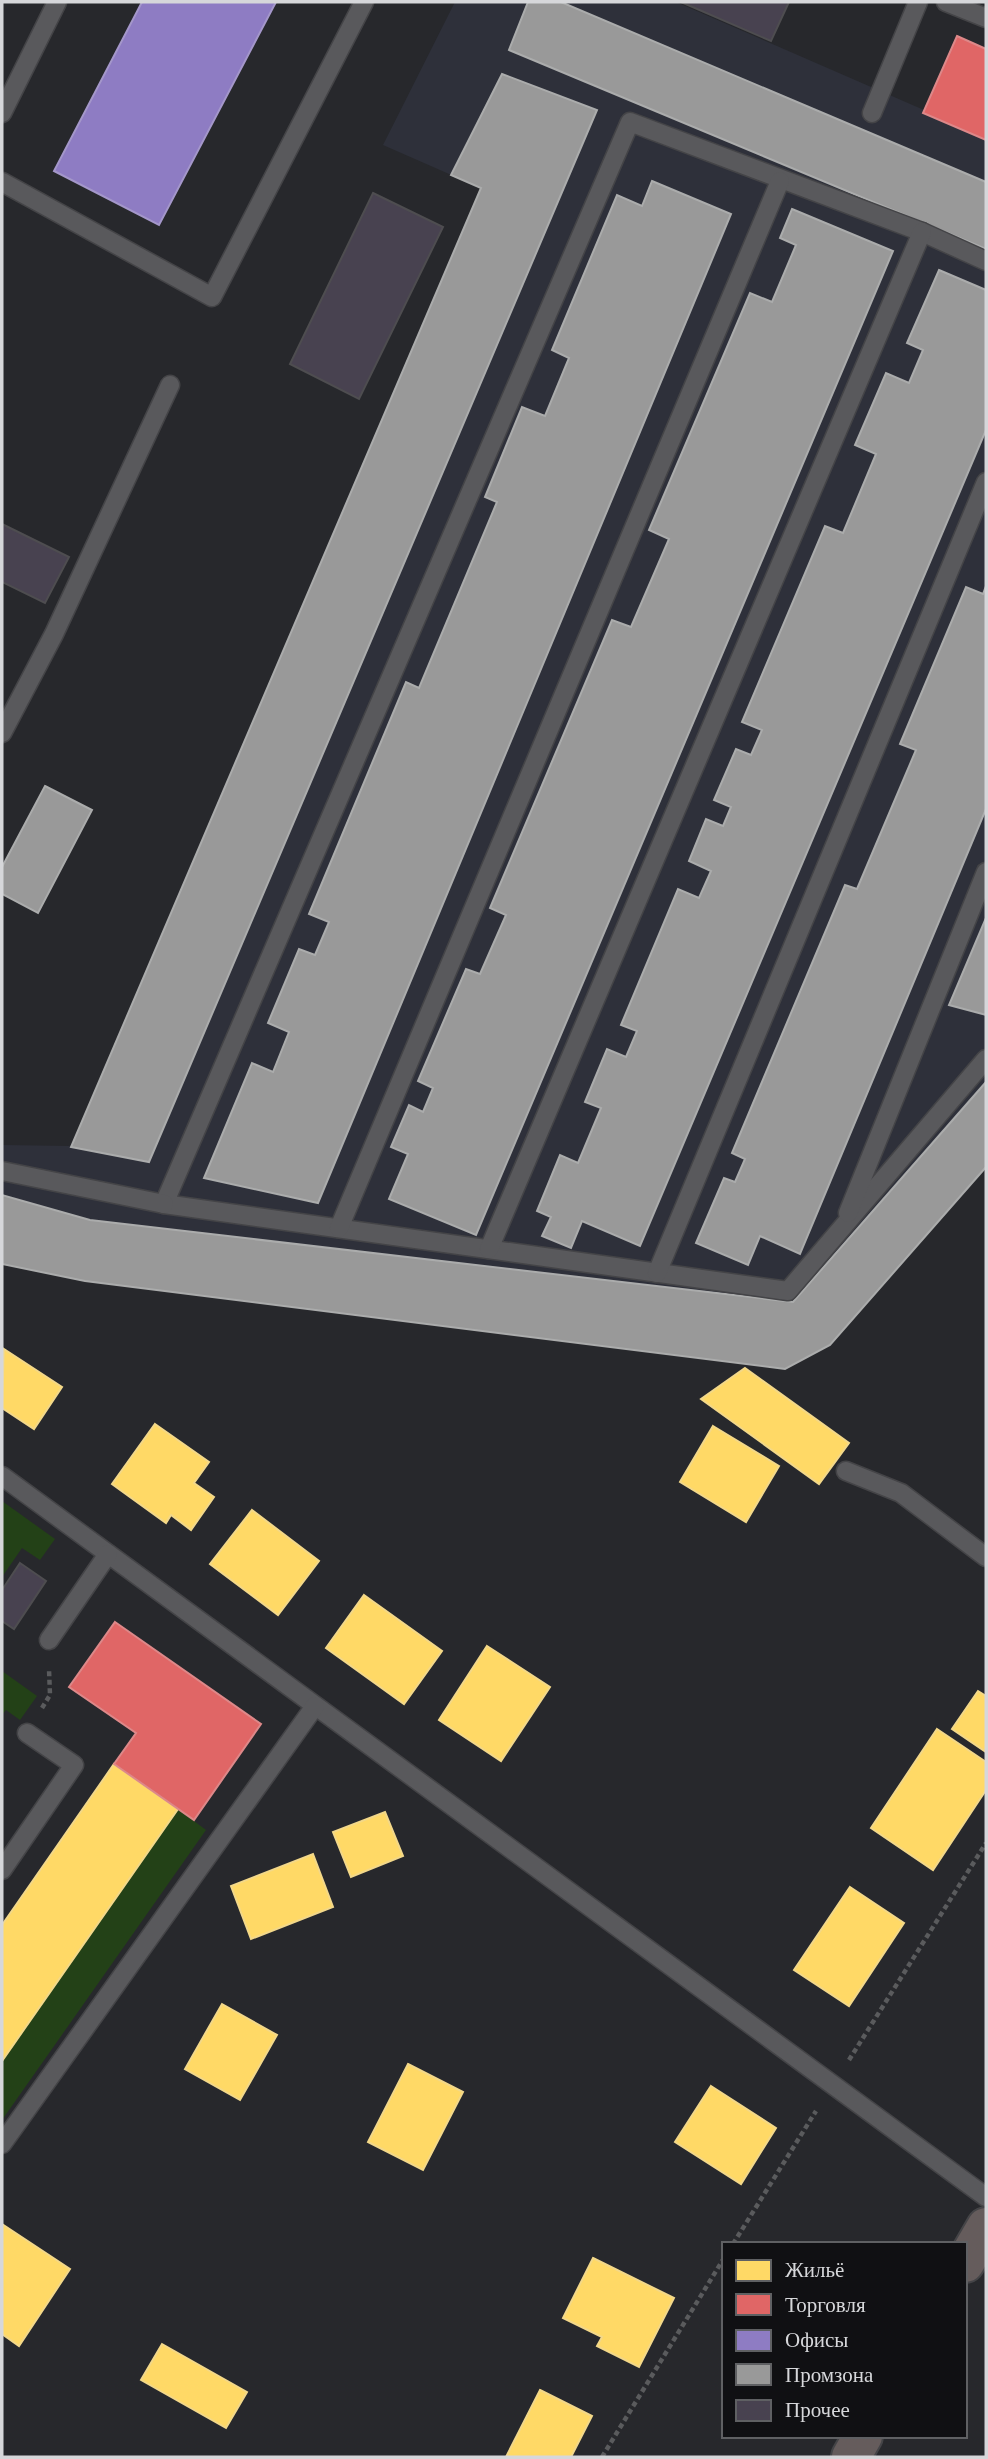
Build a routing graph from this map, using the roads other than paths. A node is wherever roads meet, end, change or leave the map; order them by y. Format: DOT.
graph roads {
  1 [pos="57,2"];
  2 [pos="365,2"];
  3 [pos="918,2"];
  4 [pos="946,2"];
  5 [pos="986,18"];
  6 [pos="2,113"];
  7 [pos="872,113"];
  8 [pos="780,181"];
  9 [pos="2,182"];
  10 [pos="922,233"];
  11 [pos="986,261"];
  12 [pos="170,385"];
  13 [pos="986,482"];
  14 [pos="2,733"];
  15 [pos="986,872"];
  16 [pos="986,1059"];
  17 [pos="2,1171"];
  18 [pos="163,1203"];
  19 [pos="339,1228"];
  20 [pos="842,1228"];
  21 [pos="489,1249"];
  22 [pos="657,1273"];
  23 [pos="846,1471"];
  24 [pos="2,1476"];
  25 [pos="108,1554"];
  26 [pos="986,1557"];
  27 [pos="49,1640"];
  28 [pos="315,1706"];
  29 [pos="27,1733"];
  30 [pos="2,1870"];
  31 [pos="2,2144"];
  32 [pos="986,2197"];
  33 [pos="986,2227"];
  34 [pos="967,2260"];
  35 [pos="862,2438"];
  36 [pos="851,2457"];
  1 -- 6 [label="lane"];
  2 -- 9 [label="lane"];
  3 -- 7 [label="lane"];
  4 -- 5 [label="lane"];
  8 -- 10 [label="lane"];
  8 -- 18 [label="lane"];
  8 -- 19 [label="lane"];
  10 -- 11 [label="lane"];
  10 -- 21 [label="lane"];
  12 -- 14 [label="lane"];
  13 -- 22 [label="lane"];
  15 -- 20 [label="lane"];
  16 -- 20 [label="lane"];
  17 -- 18 [label="lane"];
  18 -- 19 [label="lane"];
  19 -- 21 [label="lane"];
  20 -- 22 [label="lane"];
  21 -- 22 [label="lane"];
  23 -- 26 [label="lane"];
  24 -- 25 [label="lane"];
  25 -- 27 [label="lane"];
  25 -- 28 [label="lane"];
  28 -- 31 [label="lane"];
  28 -- 32 [label="lane"];
  29 -- 30 [label="lane"];
  33 -- 34 [label="main road"];
  35 -- 36 [label="main road"];
}
